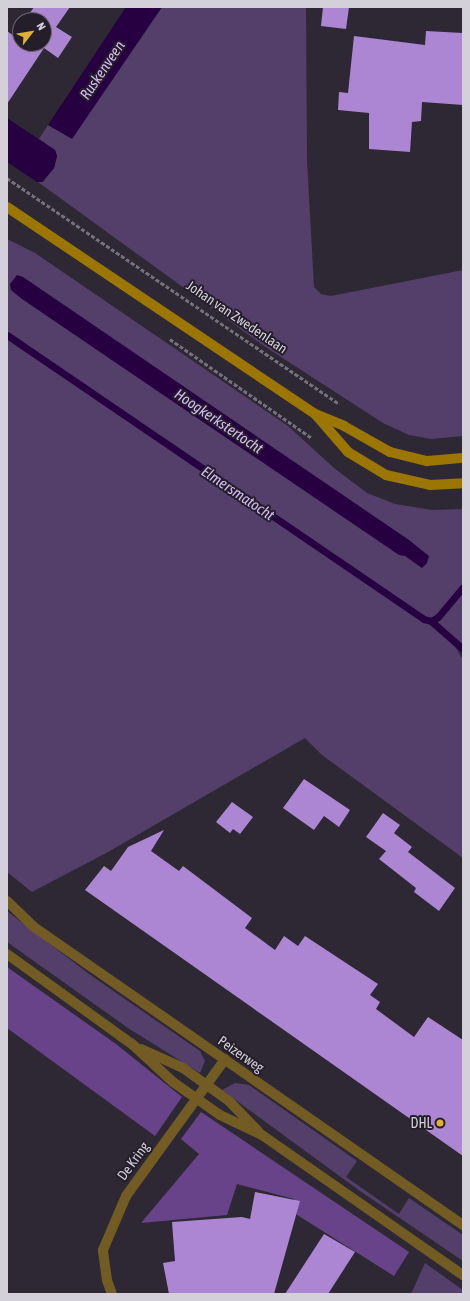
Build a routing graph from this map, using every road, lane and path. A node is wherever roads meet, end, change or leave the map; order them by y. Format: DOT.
graph roads {
  1 [pos="7,178"];
  2 [pos="7,207"];
  3 [pos="342,406"];
  4 [pos="315,414"];
  5 [pos="463,458"];
  6 [pos="463,483"];
  7 [pos="7,901"];
  8 [pos="7,954"];
  9 [pos="132,1044"];
  10 [pos="225,1059"];
  11 [pos="206,1085"];
  12 [pos="196,1098"];
  13 [pos="262,1135"];
  14 [pos="463,1225"];
  15 [pos="463,1275"];
  16 [pos="112,1294"];
  1 -- 3 [label="path, Johan van Zwedenlaan"];
  2 -- 4 [label="main road"];
  4 -- 5 [label="main road"];
  4 -- 6 [label="main road"];
  7 -- 10 [label="street, Peizerweg"];
  8 -- 9 [label="street"];
  9 -- 11 [label="street"];
  9 -- 12 [label="street"];
  10 -- 11 [label="street, De Kring"];
  10 -- 14 [label="street, Peizerweg"];
  11 -- 12 [label="street, De Kring"];
  11 -- 13 [label="street"];
  12 -- 13 [label="street"];
  12 -- 16 [label="street, De Kring"];
  13 -- 15 [label="street"];
}
